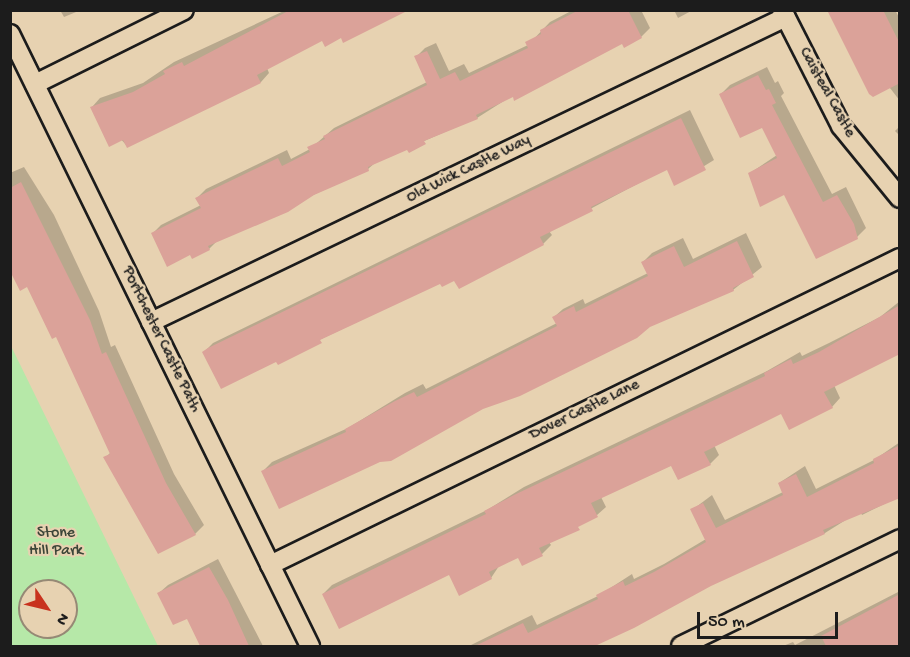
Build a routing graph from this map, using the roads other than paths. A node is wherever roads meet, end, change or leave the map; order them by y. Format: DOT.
graph roads {
  1 [pos="184,10"];
  2 [pos="784,14"];
  3 [pos="10,34"];
  4 [pos="35,84"];
  5 [pos="900,198"];
  6 [pos="900,258"];
  7 [pos="152,322"];
  8 [pos="900,539"];
  9 [pos="270,565"];
  10 [pos="310,646"];
  11 [pos="681,646"];
  1 -- 4 [label="street"];
  2 -- 5 [label="street, Caisteal Castle"];
  2 -- 7 [label="street, Old Wick Castle Way"];
  3 -- 4 [label="street, Portchester Castle Path"];
  4 -- 7 [label="street, Portchester Castle Path"];
  6 -- 9 [label="street, Dover Castle Lane"];
  7 -- 9 [label="street, Portchester Castle Path"];
  8 -- 11 [label="street"];
  9 -- 10 [label="street, Portchester Castle Path"];
}
